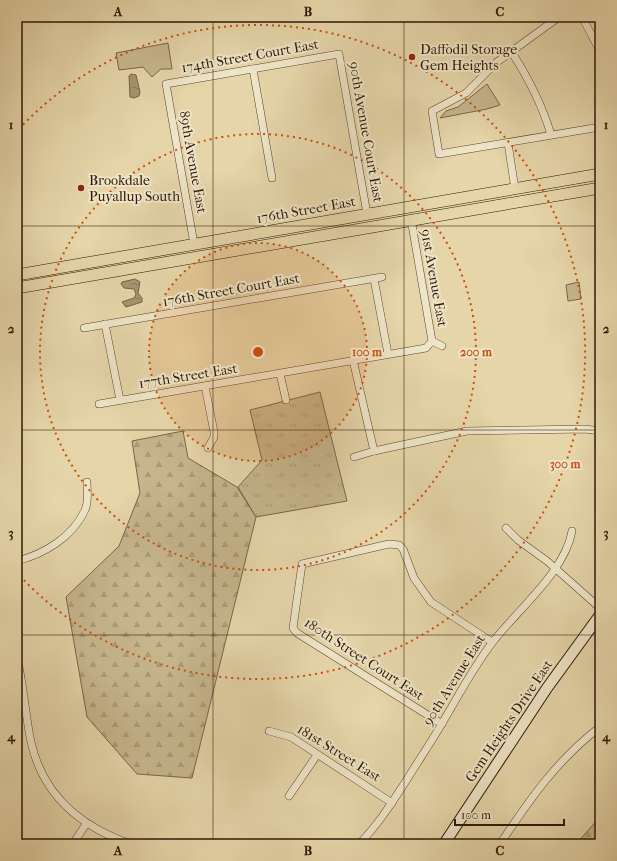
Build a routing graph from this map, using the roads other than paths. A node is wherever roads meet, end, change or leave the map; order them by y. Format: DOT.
graph roads {
  1 [pos="559,17"];
  2 [pos="582,17"];
  3 [pos="511,51"];
  4 [pos="600,51"];
  5 [pos="339,54"];
  6 [pos="253,69"];
  7 [pos="166,84"];
  8 [pos="600,127"];
  9 [pos="551,136"];
  10 [pos="508,143"];
  11 [pos="600,174"];
  12 [pos="272,178"];
  13 [pos="600,188"];
  14 [pos="516,189"];
  15 [pos="484,194"];
  16 [pos="367,214"];
  17 [pos="411,219"];
  18 [pos="193,245"];
  19 [pos="254,246"];
  20 [pos="101,273"];
  21 [pos="17,275"];
  22 [pos="382,278"];
  23 [pos="374,279"];
  24 [pos="17,288"];
  25 [pos="105,324"];
  26 [pos="84,328"];
  27 [pos="432,341"];
  28 [pos="442,346"];
  29 [pos="388,354"];
  30 [pos="353,360"];
  31 [pos="280,374"];
  32 [pos="205,386"];
  33 [pos="120,400"];
  34 [pos="286,400"];
  35 [pos="99,404"];
  36 [pos="600,431"];
  37 [pos="208,448"];
  38 [pos="374,451"];
  39 [pos="354,457"];
  40 [pos="87,482"];
  41 [pos="506,528"];
  42 [pos="572,531"];
  43 [pos="17,561"];
  44 [pos="556,568"];
  45 [pos="600,608"];
  46 [pos="600,615"];
  47 [pos="492,642"];
  48 [pos="17,658"];
  49 [pos="442,724"];
  50 [pos="600,727"];
  51 [pos="269,731"];
  52 [pos="317,754"];
  53 [pos="289,796"];
  54 [pos="392,803"];
  55 [pos="86,824"];
  56 [pos="73,844"];
  57 [pos="131,844"];
  58 [pos="359,844"];
  59 [pos="444,844"];
  60 [pos="500,844"];
  1 -- 3 [label="street"];
  2 -- 4 [label="street"];
  3 -- 9 [label="street"];
  3 -- 10 [label="street"];
  5 -- 6 [label="street, 174th Street Court East"];
  5 -- 16 [label="street, 90th Avenue Court East"];
  6 -- 7 [label="street, 174th Street Court East"];
  6 -- 12 [label="street"];
  7 -- 18 [label="street, 89th Avenue East"];
  8 -- 9 [label="street"];
  9 -- 10 [label="street"];
  10 -- 14 [label="street"];
  11 -- 14 [label="main road, 176th Street East"];
  13 -- 17 [label="main road, 176th Street East"];
  14 -- 15 [label="main road, 176th Street East"];
  15 -- 16 [label="main road, 176th Street East"];
  15 -- 17 [label="main road"];
  16 -- 18 [label="main road, 176th Street East"];
  16 -- 19 [label="main road"];
  17 -- 19 [label="main road, 176th Street East"];
  17 -- 27 [label="street, 91st Avenue East"];
  18 -- 20 [label="main road"];
  18 -- 21 [label="main road, 176th Street East"];
  19 -- 20 [label="main road, 176th Street East"];
  20 -- 24 [label="main road, 176th Street East"];
  22 -- 23 [label="street, 176th Street Court East"];
  23 -- 25 [label="street, 176th Street Court East"];
  23 -- 29 [label="street"];
  25 -- 26 [label="street, 176th Street Court East"];
  25 -- 33 [label="street"];
  27 -- 28 [label="street"];
  27 -- 29 [label="street, 177th Street East"];
  29 -- 30 [label="street, 177th Street East"];
  30 -- 31 [label="street, 177th Street East"];
  30 -- 38 [label="street"];
  31 -- 32 [label="street, 177th Street East"];
  31 -- 34 [label="street"];
  32 -- 33 [label="street, 177th Street East"];
  32 -- 37 [label="street"];
  33 -- 35 [label="street, 177th Street East"];
  36 -- 38 [label="street"];
  38 -- 39 [label="street"];
  40 -- 43 [label="street"];
  41 -- 44 [label="street"];
  42 -- 44 [label="street, 90th Avenue East"];
  44 -- 45 [label="street"];
  44 -- 47 [label="street, 90th Avenue East"];
  46 -- 59 [label="street, Gem Heights Drive East"];
  47 -- 49 [label="street, 90th Avenue East"];
  47 -- 49 [label="street, 180th Street Court East"];
  48 -- 55 [label="street"];
  49 -- 54 [label="street, 90th Avenue East"];
  50 -- 60 [label="street"];
  51 -- 52 [label="street, 181st Street East"];
  52 -- 53 [label="street"];
  52 -- 54 [label="street, 181st Street East"];
  54 -- 58 [label="street, 90th Avenue East"];
  55 -- 56 [label="street"];
  55 -- 57 [label="street"];
}
